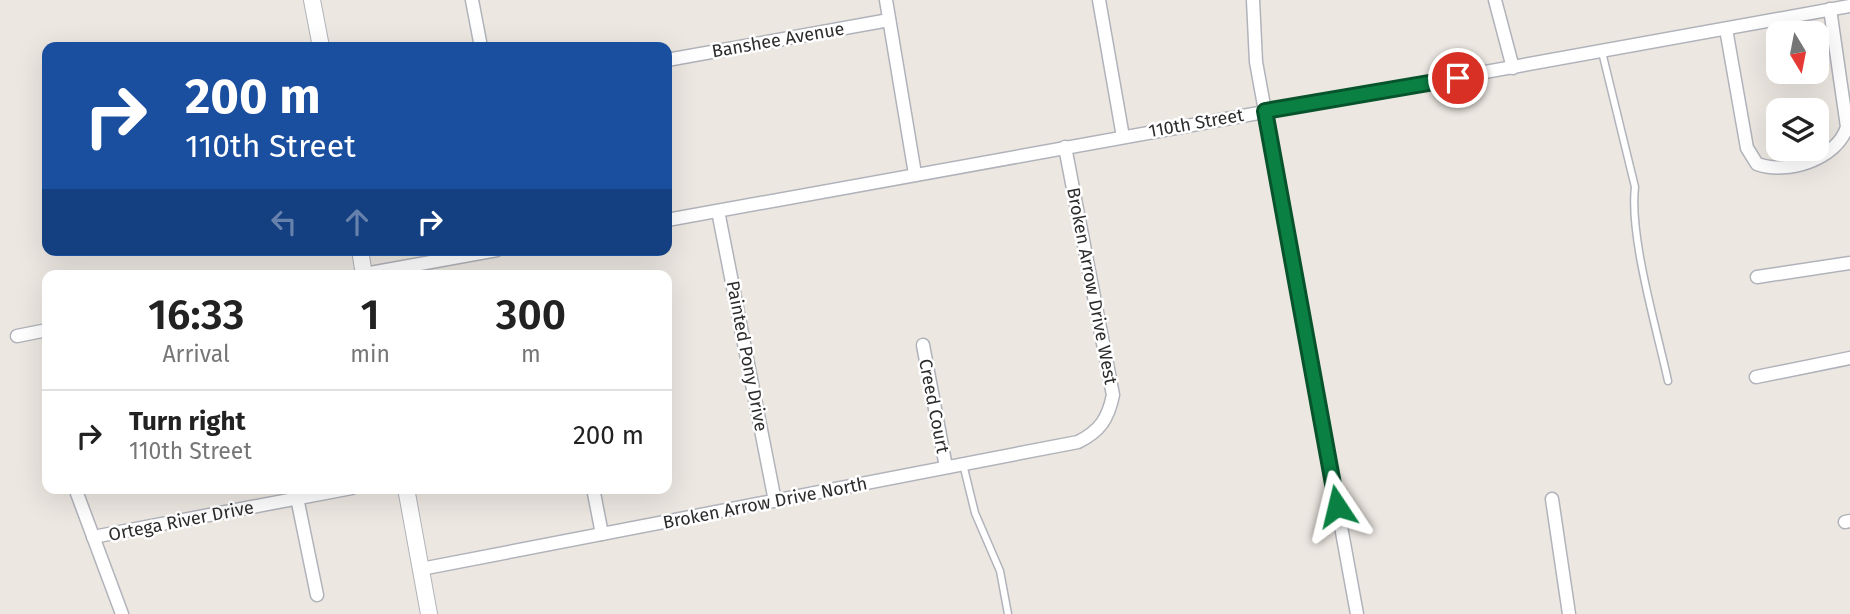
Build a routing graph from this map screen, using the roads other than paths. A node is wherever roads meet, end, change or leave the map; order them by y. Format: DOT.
graph roads {
  1 [pos="312,0"];
  2 [pos="472,0"];
  3 [pos="886,0"];
  4 [pos="1098,0"];
  5 [pos="1253,0"];
  6 [pos="1495,0"];
  7 [pos="1850,6"];
  8 [pos="1830,9"];
  9 [pos="889,20"];
  10 [pos="1726,29"];
  11 [pos="320,42"];
  12 [pos="480,42"];
  13 [pos="1602,51"];
  14 [pos="672,59"];
  15 [pos="1513,68"];
  16 [pos="1265,111"];
  17 [pos="1123,137"];
  18 [pos="1065,147"];
  19 [pos="915,174"];
  20 [pos="719,211"];
  21 [pos="672,219"];
  22 [pos="464,256"];
  23 [pos="1850,264"];
  24 [pos="385,270"];
  25 [pos="1757,277"];
  26 [pos="42,331"];
  27 [pos="17,336"];
  28 [pos="923,345"];
  29 [pos="1850,358"];
  30 [pos="1756,377"];
  31 [pos="1668,381"];
  32 [pos="1103,424"];
  33 [pos="963,464"];
  34 [pos="946,467"];
  35 [pos="77,494"];
  36 [pos="296,494"];
  37 [pos="406,494"];
  38 [pos="594,494"];
  39 [pos="1552,499"];
  40 [pos="775,501"];
  41 [pos="602,534"];
  42 [pos="93,537"];
  43 [pos="421,569"];
  44 [pos="317,595"];
  45 [pos="122,614"];
  46 [pos="429,614"];
  47 [pos="1008,614"];
  48 [pos="1357,614"];
  49 [pos="1569,614"];
  1 -- 11 [label="street"];
  2 -- 12 [label="street"];
  3 -- 9 [label="street"];
  4 -- 17 [label="street"];
  5 -- 16 [label="street"];
  6 -- 15 [label="street"];
  7 -- 8 [label="street, 110th Street"];
  8 -- 10 [label="street, 110th Street"];
  8 -- 10 [label="street"];
  9 -- 14 [label="street, Banshee Avenue"];
  9 -- 19 [label="street"];
  10 -- 13 [label="street, 110th Street"];
  13 -- 15 [label="street, 110th Street"];
  13 -- 31 [label="lane"];
  15 -- 16 [label="street, 110th Street"];
  16 -- 17 [label="street, 110th Street"];
  16 -- 48 [label="street"];
  17 -- 18 [label="street, 110th Street"];
  18 -- 19 [label="street, 110th Street"];
  18 -- 32 [label="street, Broken Arrow Drive West"];
  19 -- 20 [label="street, 110th Street"];
  20 -- 21 [label="street, 110th Street"];
  20 -- 40 [label="street, Painted Pony Drive"];
  22 -- 24 [label="street"];
  23 -- 25 [label="street"];
  26 -- 27 [label="street"];
  28 -- 34 [label="street, Creed Court"];
  29 -- 30 [label="street"];
  32 -- 33 [label="street, Broken Arrow Drive North"];
  33 -- 34 [label="street, Broken Arrow Drive North"];
  33 -- 47 [label="lane"];
  34 -- 40 [label="street, Broken Arrow Drive North"];
  35 -- 42 [label="street"];
  36 -- 42 [label="street, Ortega River Drive"];
  36 -- 44 [label="street"];
  37 -- 43 [label="street"];
  38 -- 41 [label="street"];
  39 -- 49 [label="street"];
  40 -- 41 [label="street, Broken Arrow Drive North"];
  41 -- 43 [label="street, Broken Arrow Drive North"];
  42 -- 45 [label="street"];
  43 -- 46 [label="street"];
}
